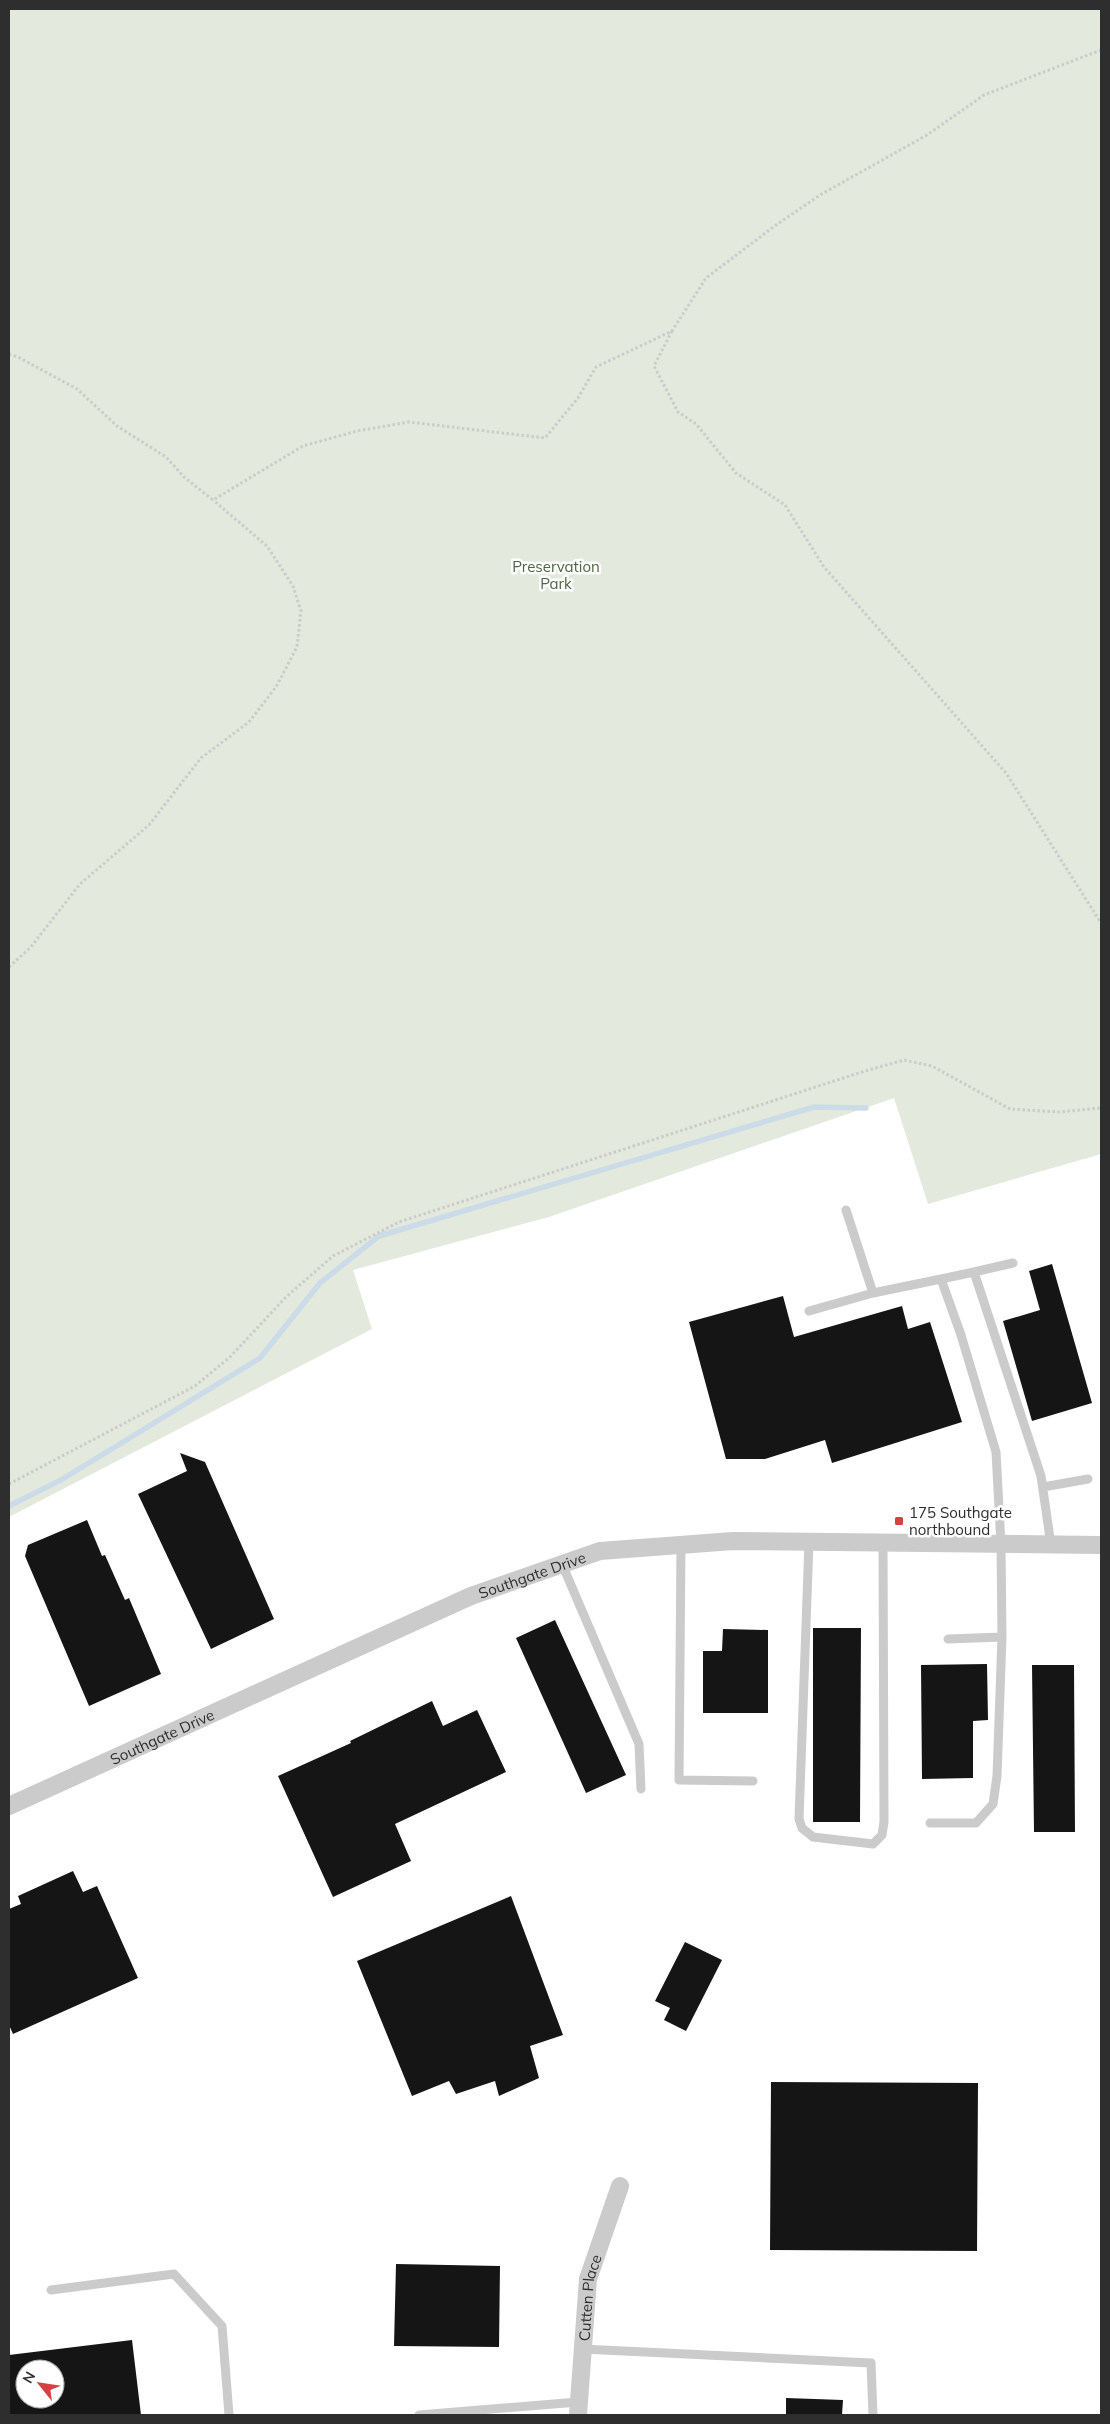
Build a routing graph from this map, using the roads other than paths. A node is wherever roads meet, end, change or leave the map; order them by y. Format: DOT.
graph roads {
  1 [pos="846,1210"];
  2 [pos="1013,1263"];
  3 [pos="974,1272"];
  4 [pos="941,1279"];
  5 [pos="873,1293"];
  6 [pos="809,1311"];
  7 [pos="1088,1479"];
  8 [pos="1043,1487"];
  9 [pos="809,1542"];
  10 [pos="883,1542"];
  11 [pos="681,1545"];
  12 [pos="1002,1545"];
  13 [pos="1051,1545"];
  14 [pos="1101,1545"];
  15 [pos="562,1564"];
  16 [pos="1002,1637"];
  17 [pos="948,1638"];
  18 [pos="753,1782"];
  19 [pos="641,1789"];
  20 [pos="9,1806"];
  21 [pos="930,1823"];
  22 [pos="620,2186"];
  23 [pos="51,2290"];
  24 [pos="582,2349"];
  25 [pos="578,2408"];
  26 [pos="510,2412"];
  27 [pos="229,2415"];
  28 [pos="419,2415"];
  29 [pos="430,2415"];
  30 [pos="873,2415"];
  1 -- 5 [label="lane"];
  2 -- 3 [label="lane"];
  3 -- 4 [label="lane"];
  3 -- 8 [label="lane"];
  4 -- 5 [label="lane"];
  4 -- 12 [label="lane"];
  5 -- 6 [label="lane"];
  7 -- 8 [label="lane"];
  8 -- 13 [label="lane"];
  9 -- 10 [label="street, Southgate Drive"];
  9 -- 10 [label="lane"];
  9 -- 11 [label="street, Southgate Drive"];
  10 -- 12 [label="street, Southgate Drive"];
  11 -- 15 [label="street, Southgate Drive"];
  11 -- 18 [label="lane"];
  12 -- 13 [label="street, Southgate Drive"];
  12 -- 16 [label="lane"];
  13 -- 14 [label="street, Southgate Drive"];
  15 -- 19 [label="lane"];
  15 -- 20 [label="street, Southgate Drive"];
  16 -- 17 [label="lane"];
  16 -- 21 [label="lane"];
  22 -- 24 [label="street, Cutten Place"];
  23 -- 27 [label="lane"];
  24 -- 25 [label="street, Cutten Place"];
  24 -- 30 [label="lane"];
  25 -- 26 [label="lane"];
  26 -- 29 [label="lane"];
  28 -- 29 [label="lane"];
}
